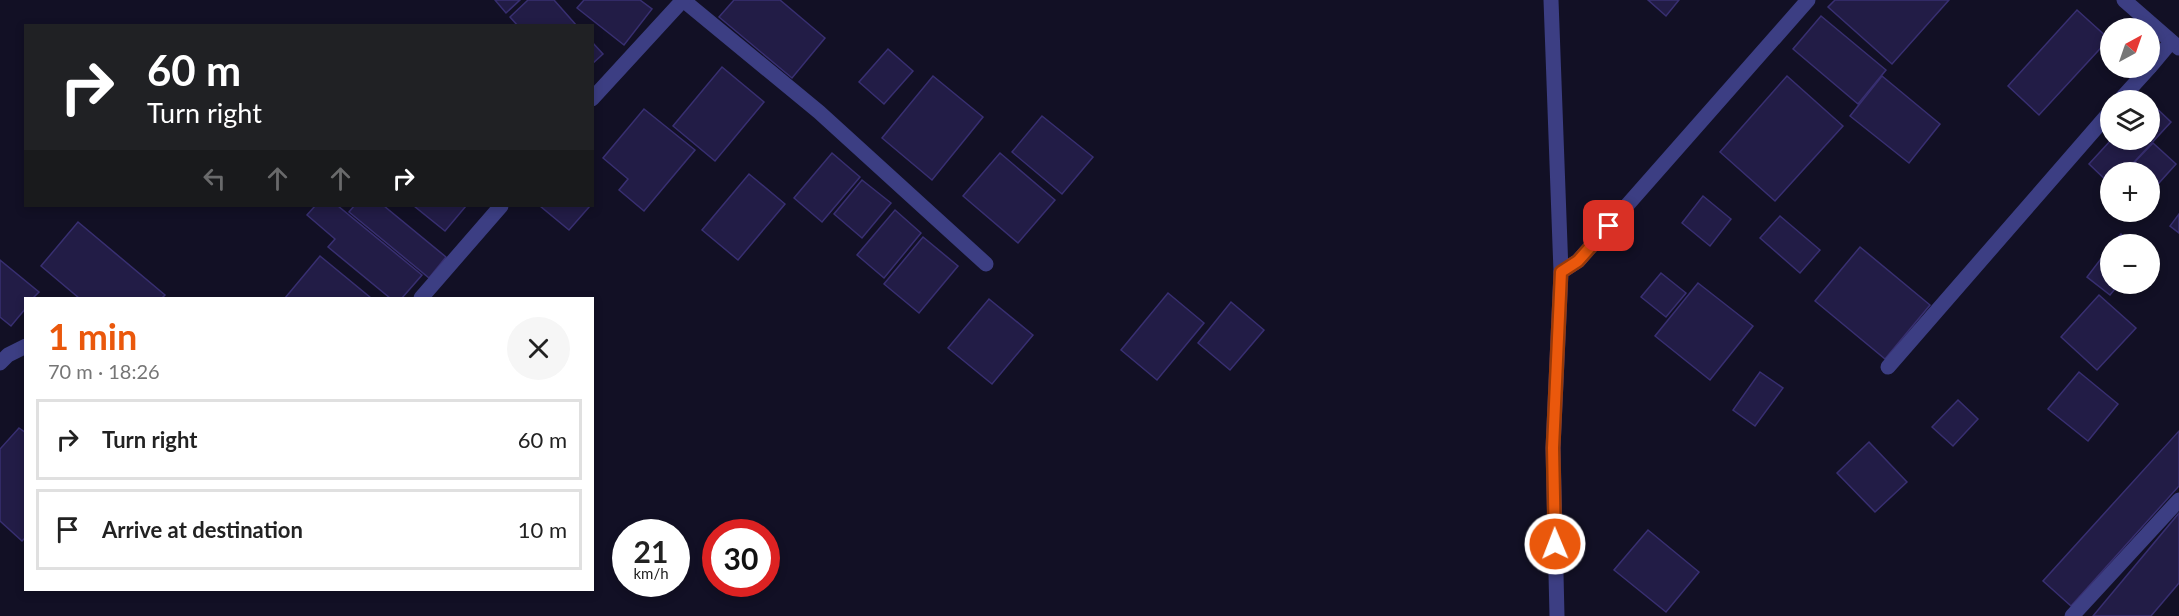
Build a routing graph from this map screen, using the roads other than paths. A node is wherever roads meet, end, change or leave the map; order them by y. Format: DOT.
graph roads {
  1 [pos="683,0"];
  2 [pos="1551,0"];
  3 [pos="1808,0"];
  4 [pos="2124,0"];
  5 [pos="2175,45"];
  6 [pos="2160,58"];
  7 [pos="2139,78"];
  8 [pos="2129,90"];
  9 [pos="594,97"];
  10 [pos="2100,124"];
  11 [pos="500,207"];
  12 [pos="986,264"];
  13 [pos="1561,272"];
  14 [pos="422,297"];
  15 [pos="24,347"];
  16 [pos="0,363"];
  17 [pos="1888,368"];
  18 [pos="2179,500"];
  19 [pos="1557,616"];
  20 [pos="2072,616"];
  1 -- 9 [label="street"];
  1 -- 12 [label="street"];
  2 -- 13 [label="street"];
  3 -- 13 [label="street"];
  4 -- 5 [label="street"];
  5 -- 6 [label="street"];
  7 -- 8 [label="street"];
  10 -- 17 [label="street"];
  11 -- 14 [label="street"];
  13 -- 19 [label="street"];
  15 -- 16 [label="street"];
  18 -- 20 [label="street"];
}
